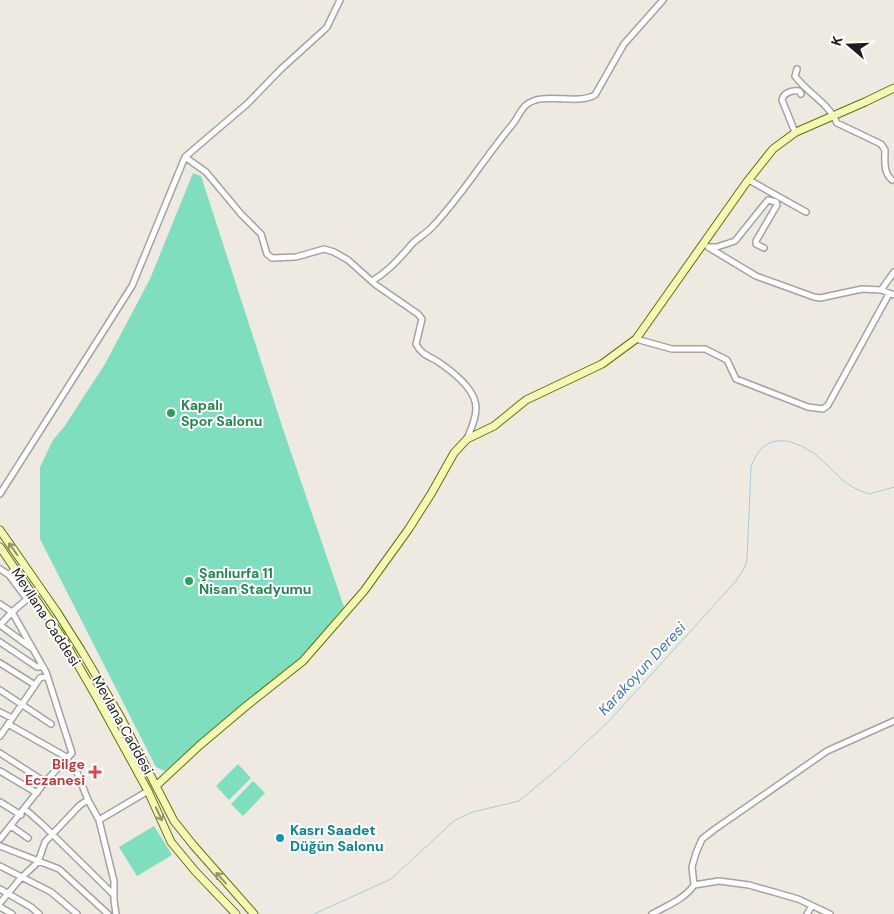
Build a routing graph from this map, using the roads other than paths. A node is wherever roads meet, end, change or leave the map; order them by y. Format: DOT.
graph roads {
  1 [pos="340,0"];
  2 [pos="663,0"];
  3 [pos="797,69"];
  4 [pos="894,88"];
  5 [pos="801,94"];
  6 [pos="834,116"];
  7 [pos="795,132"];
  8 [pos="185,157"];
  9 [pos="749,180"];
  10 [pos="892,180"];
  11 [pos="806,212"];
  12 [pos="705,246"];
  13 [pos="764,248"];
  14 [pos="894,272"];
  15 [pos="372,281"];
  16 [pos="881,290"];
  17 [pos="891,294"];
  18 [pos="636,339"];
  19 [pos="467,439"];
  20 [pos="0,494"];
  21 [pos="0,530"];
  22 [pos="0,547"];
  23 [pos="14,568"];
  24 [pos="0,569"];
  25 [pos="9,575"];
  26 [pos="0,604"];
  27 [pos="12,612"];
  28 [pos="0,625"];
  29 [pos="0,642"];
  30 [pos="32,648"];
  31 [pos="0,663"];
  32 [pos="42,668"];
  33 [pos="47,676"];
  34 [pos="35,685"];
  35 [pos="0,690"];
  36 [pos="21,703"];
  37 [pos="0,712"];
  38 [pos="12,718"];
  39 [pos="894,722"];
  40 [pos="8,724"];
  41 [pos="51,724"];
  42 [pos="1,733"];
  43 [pos="0,753"];
  44 [pos="66,760"];
  45 [pos="0,771"];
  46 [pos="45,782"];
  47 [pos="156,786"];
  48 [pos="148,791"];
  49 [pos="37,793"];
  50 [pos="88,800"];
  51 [pos="0,802"];
  52 [pos="25,809"];
  53 [pos="21,815"];
  54 [pos="100,820"];
  55 [pos="10,826"];
  56 [pos="0,828"];
  57 [pos="6,833"];
  58 [pos="53,834"];
  59 [pos="28,838"];
  60 [pos="0,839"];
  61 [pos="0,846"];
  62 [pos="38,862"];
  63 [pos="0,866"];
  64 [pos="23,877"];
  65 [pos="694,885"];
  66 [pos="0,890"];
  67 [pos="8,894"];
  68 [pos="114,895"];
  69 [pos="0,905"];
  70 [pos="812,906"];
  71 [pos="12,914"];
  72 [pos="39,914"];
  73 [pos="77,914"];
  74 [pos="108,914"];
  75 [pos="116,914"];
  76 [pos="236,914"];
  77 [pos="254,914"];
  78 [pos="652,914"];
  79 [pos="807,914"];
  80 [pos="830,914"];
  1 -- 8 [label="street"];
  2 -- 15 [label="street"];
  3 -- 6 [label="street"];
  4 -- 6 [label="street"];
  5 -- 7 [label="street"];
  6 -- 7 [label="street"];
  6 -- 10 [label="street"];
  7 -- 9 [label="street"];
  8 -- 15 [label="street"];
  8 -- 20 [label="street"];
  9 -- 11 [label="street"];
  9 -- 12 [label="street"];
  12 -- 13 [label="street"];
  12 -- 16 [label="street"];
  12 -- 18 [label="street"];
  14 -- 16 [label="street"];
  15 -- 19 [label="street"];
  16 -- 17 [label="street"];
  17 -- 18 [label="street"];
  18 -- 19 [label="street"];
  19 -- 47 [label="street"];
  47 -- 21 [label="street, Mevlana Caddesi, one-way"];
  22 -- 23 [label="street, Mevllana Caddesi"];
  23 -- 25 [label="street"];
  23 -- 48 [label="street, Mevllana Caddesi"];
  24 -- 25 [label="street"];
  25 -- 27 [label="street"];
  26 -- 27 [label="street"];
  27 -- 28 [label="street"];
  27 -- 30 [label="street"];
  28 -- 30 [label="street"];
  29 -- 32 [label="street"];
  30 -- 32 [label="street"];
  31 -- 34 [label="street"];
  32 -- 33 [label="street"];
  33 -- 34 [label="street"];
  33 -- 44 [label="street"];
  34 -- 36 [label="street"];
  35 -- 36 [label="street"];
  36 -- 38 [label="street"];
  36 -- 41 [label="street"];
  37 -- 38 [label="street"];
  38 -- 40 [label="street"];
  39 -- 65 [label="street"];
  40 -- 42 [label="street"];
  40 -- 44 [label="street"];
  43 -- 46 [label="street"];
  44 -- 46 [label="street"];
  44 -- 50 [label="street"];
  45 -- 49 [label="street"];
  46 -- 49 [label="street"];
  77 -- 47 [label="street, Mevlana Caddesi, one-way"];
  48 -- 54 [label="street"];
  48 -- 76 [label="street, Mevllana Caddesi, one-way"];
  49 -- 52 [label="street"];
  50 -- 54 [label="street"];
  50 -- 58 [label="street"];
  51 -- 53 [label="street"];
  52 -- 53 [label="street"];
  52 -- 58 [label="street"];
  53 -- 55 [label="street"];
  54 -- 68 [label="street"];
  55 -- 57 [label="street"];
  55 -- 59 [label="street"];
  56 -- 57 [label="street"];
  57 -- 60 [label="street"];
  58 -- 62 [label="street"];
  58 -- 68 [label="street"];
  61 -- 62 [label="street"];
  62 -- 64 [label="street"];
  62 -- 74 [label="street"];
  63 -- 64 [label="street"];
  64 -- 67 [label="street"];
  64 -- 73 [label="street"];
  65 -- 70 [label="street"];
  65 -- 78 [label="street"];
  66 -- 67 [label="street"];
  67 -- 69 [label="street"];
  67 -- 72 [label="street"];
  68 -- 75 [label="street"];
  69 -- 71 [label="street"];
  70 -- 79 [label="street"];
  70 -- 80 [label="street"];
}
